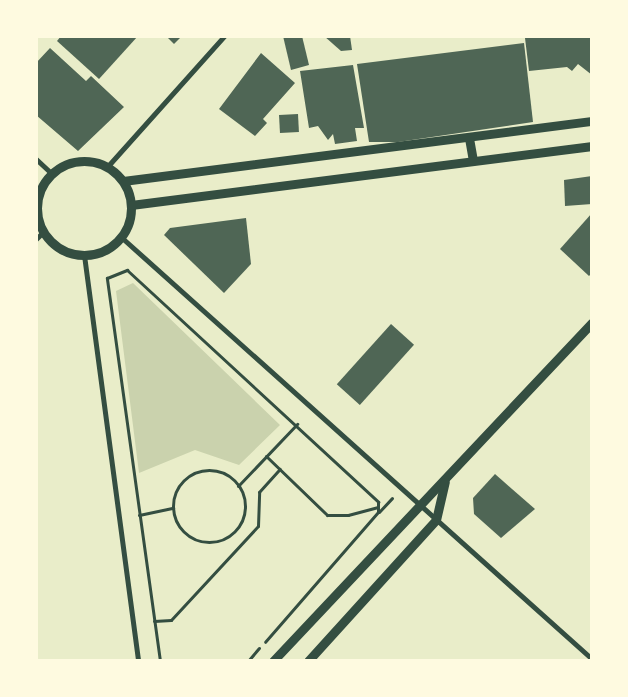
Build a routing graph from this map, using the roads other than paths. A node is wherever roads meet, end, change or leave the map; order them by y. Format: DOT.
graph roads {
  1 [pos="224,36"];
  2 [pos="592,120"];
  3 [pos="469,138"];
  4 [pos="592,146"];
  5 [pos="36,159"];
  6 [pos="473,161"];
  7 [pos="107,167"];
  8 [pos="52,174"];
  9 [pos="122,181"];
  10 [pos="38,193"];
  11 [pos="131,205"];
  12 [pos="37,213"];
  13 [pos="43,232"];
  14 [pos="121,237"];
  15 [pos="36,239"];
  16 [pos="84,255"];
  17 [pos="592,322"];
  18 [pos="445,482"];
  19 [pos="417,503"];
  20 [pos="436,520"];
  21 [pos="592,659"];
  22 [pos="138,661"];
  23 [pos="273,661"];
  24 [pos="308,661"];
  1 -- 7 [label="street"];
  2 -- 3 [label="street"];
  3 -- 6 [label="street"];
  3 -- 9 [label="street"];
  4 -- 6 [label="street"];
  5 -- 8 [label="street"];
  6 -- 11 [label="street"];
  7 -- 8 [label="street"];
  7 -- 9 [label="street"];
  8 -- 10 [label="street"];
  9 -- 11 [label="street"];
  10 -- 12 [label="street"];
  11 -- 14 [label="street"];
  12 -- 13 [label="street"];
  13 -- 15 [label="street"];
  13 -- 16 [label="street"];
  14 -- 16 [label="street"];
  14 -- 19 [label="street"];
  16 -- 22 [label="street"];
  17 -- 18 [label="street"];
  18 -- 19 [label="street"];
  18 -- 20 [label="street"];
  19 -- 20 [label="street"];
  19 -- 23 [label="street"];
  20 -- 21 [label="street"];
  20 -- 24 [label="street"];
}
